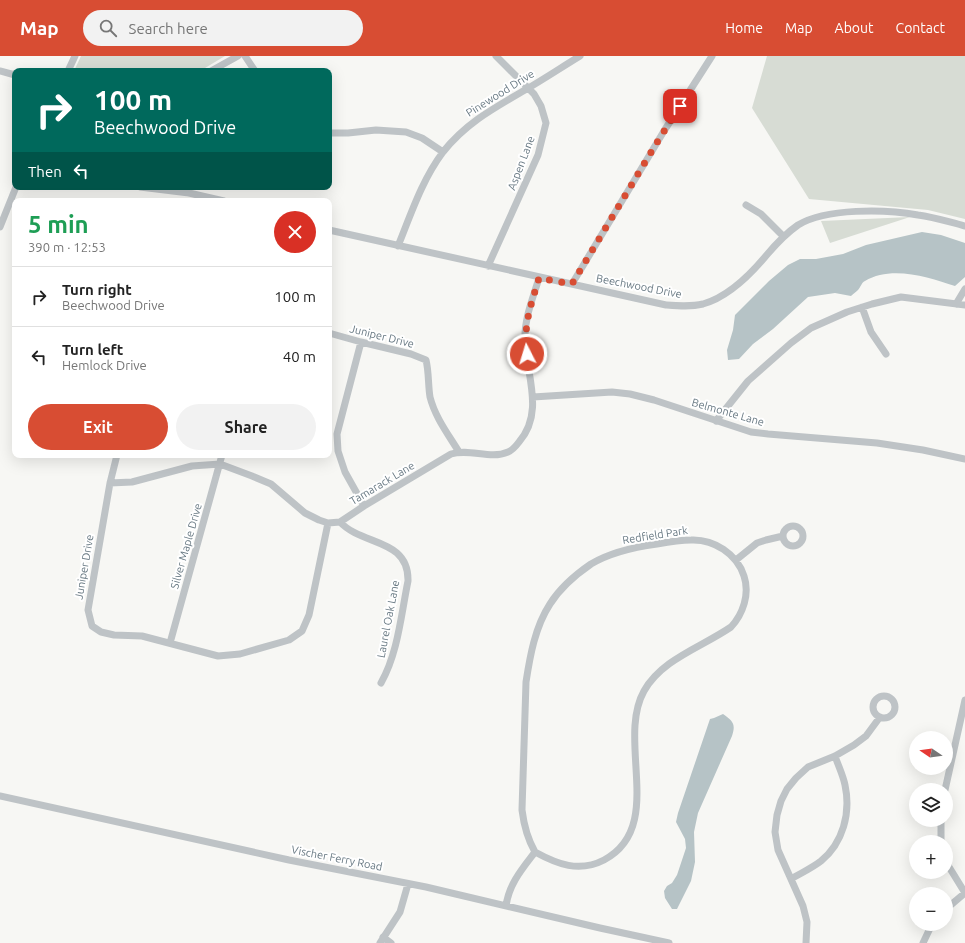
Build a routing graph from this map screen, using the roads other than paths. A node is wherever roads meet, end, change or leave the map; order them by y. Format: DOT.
graph roads {
  1 [pos="75,56"];
  2 [pos="238,56"];
  3 [pos="245,56"];
  4 [pos="496,56"];
  5 [pos="580,56"];
  6 [pos="712,56"];
  7 [pos="69,68"];
  8 [pos="216,68"];
  9 [pos="253,68"];
  10 [pos="0,71"];
  11 [pos="12,74"];
  12 [pos="528,88"];
  13 [pos="332,133"];
  14 [pos="443,152"];
  15 [pos="15,190"];
  16 [pos="165,190"];
  17 [pos="205,198"];
  18 [pos="746,205"];
  19 [pos="1,223"];
  20 [pos="965,226"];
  21 [pos="332,231"];
  22 [pos="783,236"];
  23 [pos="398,246"];
  24 [pos="488,266"];
  25 [pos="539,278"];
  26 [pos="572,284"];
  27 [pos="965,289"];
  28 [pos="956,304"];
  29 [pos="965,305"];
  30 [pos="862,307"];
  31 [pos="332,334"];
  32 [pos="361,342"];
  33 [pos="886,354"];
  34 [pos="533,397"];
  35 [pos="716,421"];
  36 [pos="459,452"];
  37 [pos="116,458"];
  38 [pos="221,458"];
  39 [pos="965,459"];
  40 [pos="220,464"];
  41 [pos="110,483"];
  42 [pos="364,506"];
  43 [pos="340,522"];
  44 [pos="328,523"];
  45 [pos="783,536"];
  46 [pos="736,560"];
  47 [pos="170,643"];
  48 [pos="381,683"];
  49 [pos="965,700"];
  50 [pos="880,717"];
  51 [pos="835,756"];
  52 [pos="947,783"];
  53 [pos="0,796"];
  54 [pos="535,852"];
  55 [pos="953,873"];
  56 [pos="792,879"];
  57 [pos="408,884"];
  58 [pos="965,893"];
  59 [pos="953,903"];
  60 [pos="506,906"];
  61 [pos="929,931"];
  62 [pos="381,940"];
  63 [pos="391,943"];
  64 [pos="669,943"];
  65 [pos="806,943"];
  66 [pos="923,943"];
  1 -- 7 [label="street"];
  2 -- 8 [label="street"];
  3 -- 9 [label="street"];
  4 -- 12 [label="street, Aspen Lane"];
  5 -- 12 [label="street, Pinewood Drive"];
  6 -- 26 [label="street"];
  10 -- 11 [label="street"];
  12 -- 14 [label="street, Pinewood Drive"];
  12 -- 24 [label="street, Aspen Lane"];
  13 -- 14 [label="street"];
  14 -- 23 [label="street, Pinewood Drive"];
  15 -- 19 [label="street"];
  16 -- 17 [label="street"];
  18 -- 22 [label="street"];
  20 -- 22 [label="street, Beechwood Drive"];
  21 -- 23 [label="street, Beechwood Drive"];
  22 -- 26 [label="street, Beechwood Drive"];
  23 -- 24 [label="street, Beechwood Drive"];
  24 -- 25 [label="street, Beechwood Drive"];
  25 -- 26 [label="street, Beechwood Drive"];
  25 -- 34 [label="street, Tamarack Lane"];
  27 -- 28 [label="street"];
  28 -- 29 [label="street"];
  28 -- 30 [label="street"];
  30 -- 33 [label="street"];
  30 -- 35 [label="street"];
  31 -- 32 [label="street, Juniper Drive"];
  32 -- 36 [label="street, Juniper Drive"];
  32 -- 42 [label="street"];
  34 -- 35 [label="street, Belmonte Lane"];
  34 -- 36 [label="street, Tamarack Lane"];
  35 -- 39 [label="street, Belmonte Lane"];
  36 -- 42 [label="street, Tamarack Lane"];
  37 -- 41 [label="street, Juniper Drive"];
  38 -- 40 [label="street, Silver Maple Drive"];
  40 -- 41 [label="street"];
  40 -- 44 [label="street"];
  40 -- 47 [label="street, Silver Maple Drive"];
  41 -- 47 [label="street, Juniper Drive"];
  42 -- 43 [label="street, Tamarack Lane"];
  43 -- 44 [label="street, Tamarack Lane"];
  43 -- 48 [label="street, Laurel Oak Lane"];
  44 -- 47 [label="street"];
  45 -- 46 [label="street"];
  46 -- 54 [label="street, Redfield Park"];
  46 -- 54 [label="street, Redfield Park"];
  49 -- 52 [label="street"];
  50 -- 51 [label="street"];
  51 -- 56 [label="street"];
  51 -- 56 [label="street"];
  53 -- 57 [label="street, Vischer Ferry Road"];
  54 -- 60 [label="street"];
  55 -- 58 [label="street"];
  56 -- 65 [label="street"];
  57 -- 60 [label="street, Vischer Ferry Road"];
  57 -- 62 [label="street"];
  58 -- 59 [label="street"];
  60 -- 64 [label="street, Vischer Ferry Road"];
  61 -- 66 [label="street"];
  62 -- 63 [label="street"];
}
